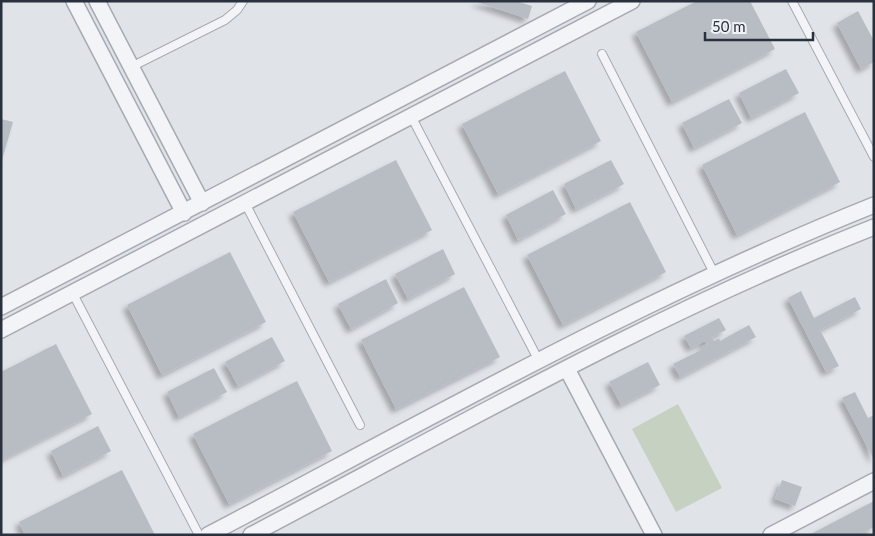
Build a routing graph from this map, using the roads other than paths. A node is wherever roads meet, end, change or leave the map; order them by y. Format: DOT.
graph roads {
  1 [pos="74,1"];
  2 [pos="97,1"];
  3 [pos="244,1"];
  4 [pos="588,1"];
  5 [pos="632,1"];
  6 [pos="792,1"];
  7 [pos="602,54"];
  8 [pos="131,67"];
  9 [pos="411,116"];
  10 [pos="874,157"];
  11 [pos="183,166"];
  12 [pos="164,176"];
  13 [pos="202,203"];
  14 [pos="244,203"];
  15 [pos="874,205"];
  16 [pos="184,213"];
  17 [pos="874,227"];
  18 [pos="714,273"];
  19 [pos="72,292"];
  20 [pos="1,307"];
  21 [pos="1,330"];
  22 [pos="538,361"];
  23 [pos="567,369"];
  24 [pos="360,425"];
  25 [pos="874,481"];
  26 [pos="199,535"];
  27 [pos="208,535"];
  28 [pos="251,535"];
  29 [pos="654,535"];
  30 [pos="771,535"];
  1 -- 12 [label="street"];
  2 -- 8 [label="street"];
  3 -- 8 [label="lane"];
  4 -- 13 [label="street"];
  5 -- 9 [label="street"];
  6 -- 10 [label="lane"];
  7 -- 18 [label="lane"];
  8 -- 11 [label="street"];
  9 -- 14 [label="street"];
  9 -- 22 [label="lane"];
  11 -- 12 [label="street"];
  11 -- 13 [label="street"];
  12 -- 16 [label="street"];
  13 -- 16 [label="street"];
  14 -- 19 [label="street"];
  14 -- 24 [label="lane"];
  15 -- 18 [label="street"];
  16 -- 20 [label="street"];
  17 -- 23 [label="street"];
  18 -- 22 [label="street"];
  19 -- 21 [label="street"];
  19 -- 26 [label="lane"];
  22 -- 27 [label="street"];
  23 -- 28 [label="street"];
  23 -- 29 [label="street"];
  25 -- 30 [label="street"];
}
